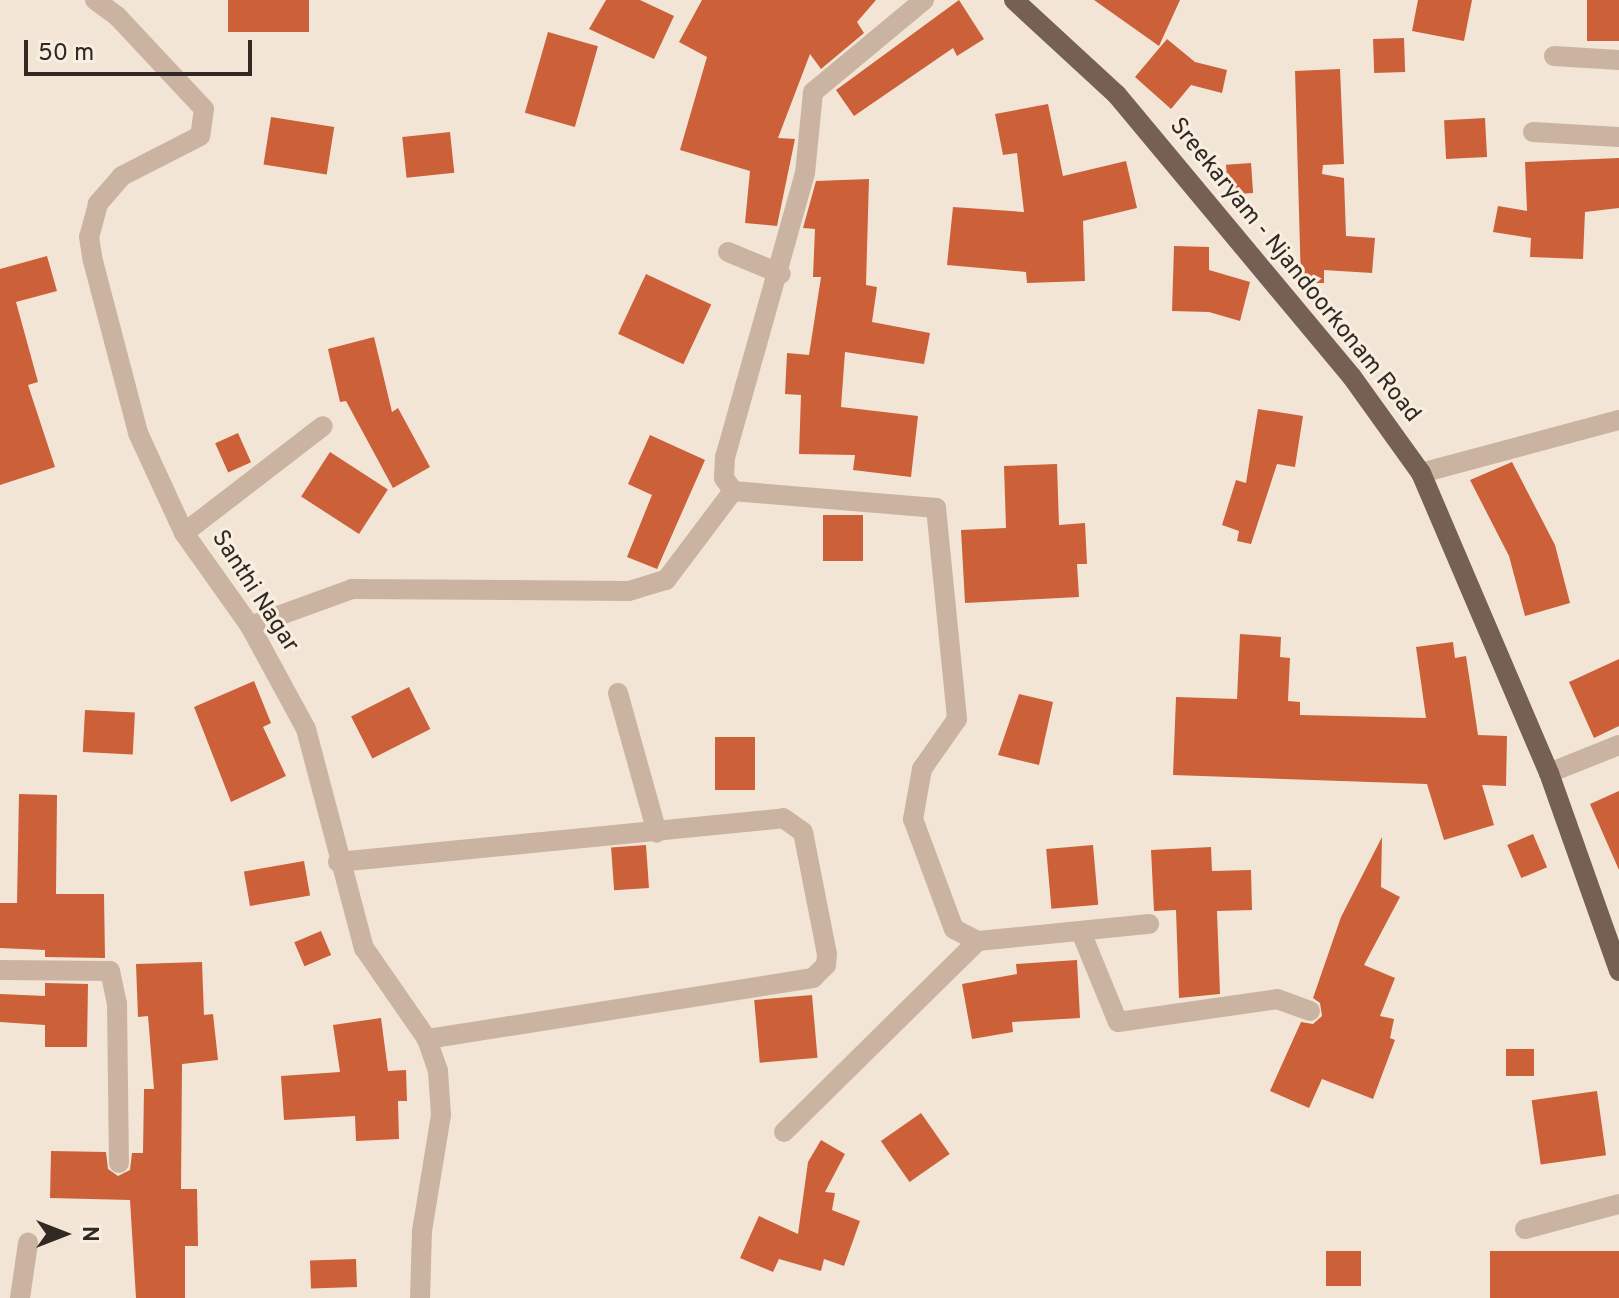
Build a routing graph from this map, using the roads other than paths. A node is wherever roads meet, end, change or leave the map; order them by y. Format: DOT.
graph roads {
  1 [pos="95,0"];
  2 [pos="924,0"];
  3 [pos="1014,0"];
  4 [pos="1554,56"];
  5 [pos="1619,60"];
  6 [pos="1533,132"];
  7 [pos="1619,137"];
  8 [pos="728,252"];
  9 [pos="781,274"];
  10 [pos="1619,420"];
  11 [pos="323,426"];
  12 [pos="1421,473"];
  13 [pos="733,491"];
  14 [pos="184,533"];
  15 [pos="250,626"];
  16 [pos="618,693"];
  17 [pos="1619,745"];
  18 [pos="1549,773"];
  19 [pos="657,833"];
  20 [pos="338,862"];
  21 [pos="1149,924"];
  22 [pos="1081,932"];
  23 [pos="978,941"];
  24 [pos="0,970"];
  25 [pos="1619,971"];
  26 [pos="1310,1011"];
  27 [pos="427,1039"];
  28 [pos="784,1132"];
  29 [pos="119,1163"];
  30 [pos="1619,1204"];
  31 [pos="1525,1229"];
  32 [pos="28,1243"];
  33 [pos="20,1298"];
  34 [pos="420,1298"];
  1 -- 14 [label="street, Santhi Nagar"];
  2 -- 9 [label="street"];
  3 -- 12 [label="main road, Sreekaryam - Njandoorkonam Road"];
  4 -- 5 [label="street"];
  6 -- 7 [label="street"];
  8 -- 9 [label="street"];
  9 -- 13 [label="street"];
  10 -- 12 [label="street"];
  11 -- 14 [label="street"];
  12 -- 18 [label="main road, Sreekaryam - Njandoorkonam Road"];
  13 -- 15 [label="street"];
  13 -- 23 [label="street"];
  14 -- 15 [label="street, Santhi Nagar"];
  15 -- 20 [label="street, Santhi Nagar"];
  16 -- 19 [label="street"];
  17 -- 18 [label="street"];
  18 -- 25 [label="main road, Sreekaryam - Njandoorkonam Road"];
  19 -- 20 [label="street"];
  19 -- 27 [label="street"];
  20 -- 27 [label="street, Santhi Nagar"];
  21 -- 22 [label="street"];
  22 -- 23 [label="street"];
  22 -- 26 [label="street"];
  23 -- 28 [label="street"];
  24 -- 29 [label="street"];
  27 -- 34 [label="street, Santhi Nagar"];
  30 -- 31 [label="street"];
  32 -- 33 [label="street"];
}
